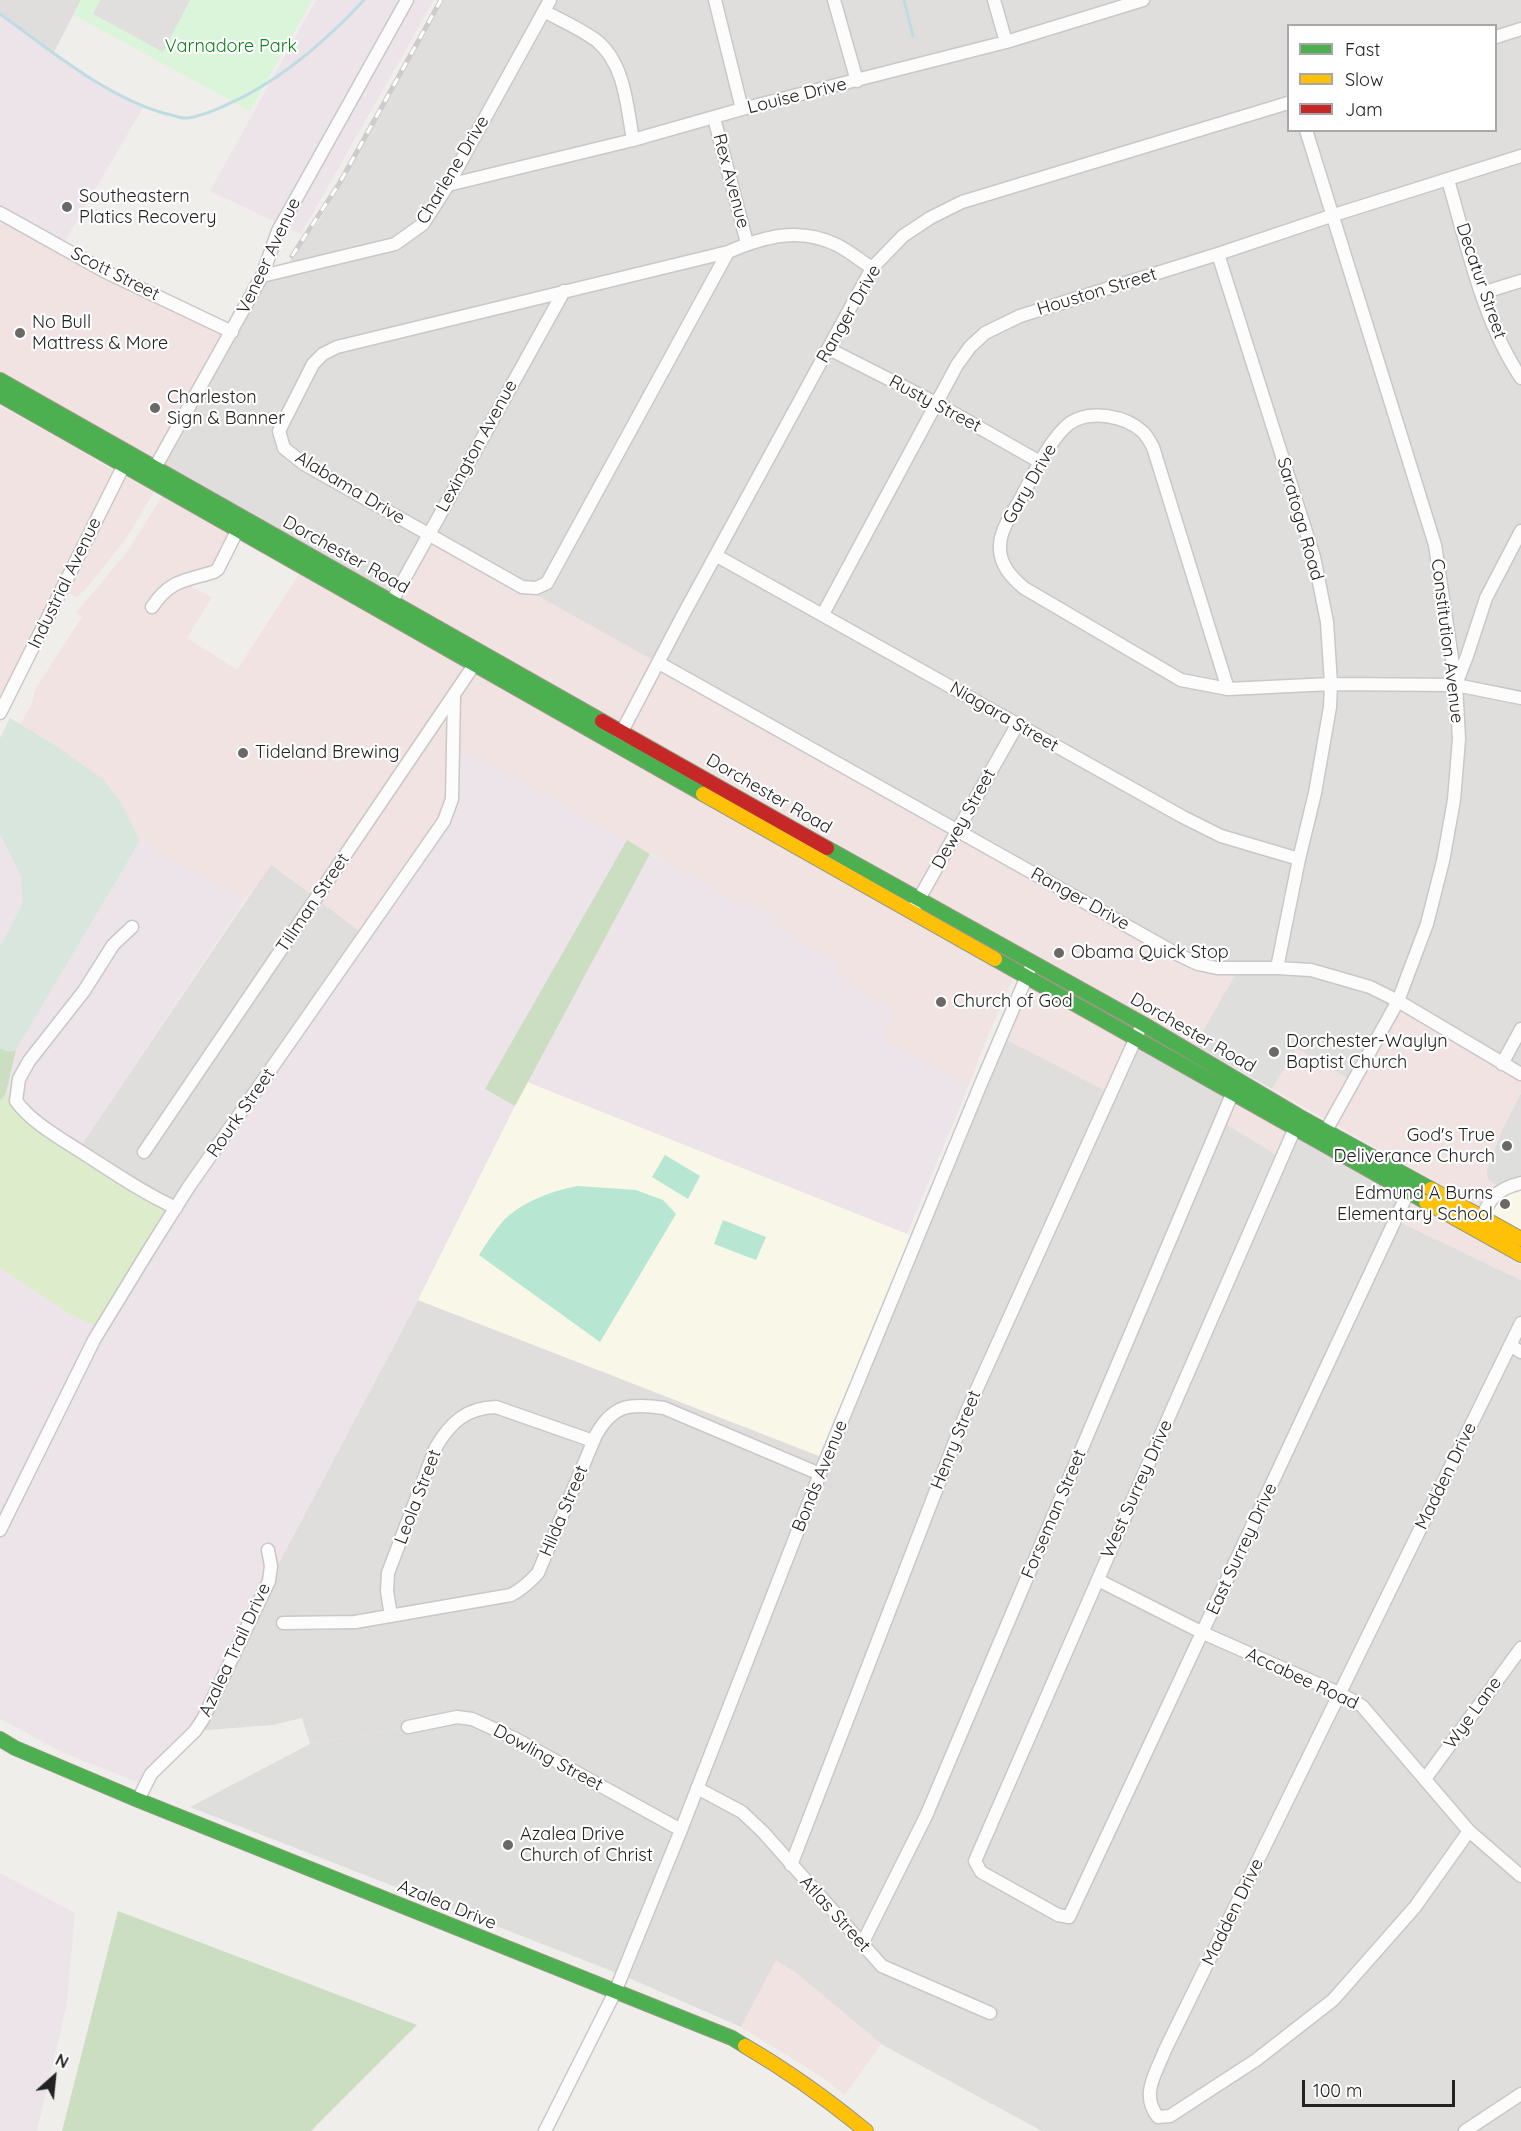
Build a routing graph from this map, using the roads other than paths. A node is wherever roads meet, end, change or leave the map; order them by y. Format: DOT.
graph roads {
  1 [pos="406,0"];
  2 [pos="715,0"];
  3 [pos="834,0"];
  4 [pos="994,0"];
  5 [pos="1143,0"];
  6 [pos="1115,4"];
  7 [pos="547,6"];
  8 [pos="1521,29"];
  9 [pos="1497,37"];
  10 [pos="1006,42"];
  11 [pos="857,81"];
  12 [pos="1287,103"];
  13 [pos="742,109"];
  14 [pos="714,118"];
  15 [pos="1307,132"];
  16 [pos="633,140"];
  17 [pos="1521,156"];
  18 [pos="1448,180"];
  19 [pos="448,185"];
  20 [pos="0,213"];
  21 [pos="1334,215"];
  22 [pos="747,243"];
  23 [pos="728,252"];
  24 [pos="1218,254"];
  25 [pos="872,268"];
  26 [pos="262,276"];
  27 [pos="1521,281"];
  28 [pos="564,291"];
  29 [pos="1482,293"];
  30 [pos="232,332"];
  31 [pos="829,349"];
  32 [pos="1521,378"];
  33 [pos="0,380"];
  34 [pos="0,395"];
  35 [pos="936,403"];
  36 [pos="126,460"];
  37 [pos="1040,462"];
  38 [pos="151,474"];
  39 [pos="241,525"];
  40 [pos="1521,531"];
  41 [pos="428,534"];
  42 [pos="717,556"];
  43 [pos="392,601"];
  44 [pos="152,607"];
  45 [pos="823,614"];
  46 [pos="482,653"];
  47 [pos="659,663"];
  48 [pos="474,665"];
  49 [pos="1331,684"];
  50 [pos="1456,685"];
  51 [pos="1228,689"];
  52 [pos="454,695"];
  53 [pos="1521,698"];
  54 [pos="0,713"];
  55 [pos="1017,726"];
  56 [pos="622,731"];
  57 [pos="615,745"];
  58 [pos="958,830"];
  59 [pos="1299,859"];
  60 [pos="915,906"];
  61 [pos="132,927"];
  62 [pos="1034,963"];
  63 [pos="1277,968"];
  64 [pos="1026,977"];
  65 [pos="1398,1001"];
  66 [pos="1143,1024"];
  67 [pos="1521,1029"];
  68 [pos="1135,1038"];
  69 [pos="1502,1064"];
  70 [pos="1521,1074"];
  71 [pos="1235,1087"];
  72 [pos="1297,1122"];
  73 [pos="1323,1136"];
  74 [pos="144,1152"];
  75 [pos="1521,1183"];
  76 [pos="1411,1186"];
  77 [pos="176,1208"];
  78 [pos="1478,1223"];
  79 [pos="1521,1239"];
  80 [pos="1521,1255"];
  81 [pos="1521,1323"];
  82 [pos="1510,1345"];
  83 [pos="1521,1352"];
  84 [pos="593,1441"];
  85 [pos="820,1474"];
  86 [pos="0,1530"];
  87 [pos="268,1550"];
  88 [pos="1098,1580"];
  89 [pos="391,1616"];
  90 [pos="283,1623"];
  91 [pos="1203,1633"];
  92 [pos="1521,1648"];
  93 [pos="1341,1694"];
  94 [pos="408,1727"];
  95 [pos="0,1739"];
  96 [pos="1425,1779"];
  97 [pos="697,1788"];
  98 [pos="138,1800"];
  99 [pos="681,1830"];
  100 [pos="1469,1831"];
  101 [pos="791,1865"];
  102 [pos="1521,1876"];
  103 [pos="1069,1917"];
  104 [pos="862,1944"];
  105 [pos="615,1992"];
  106 [pos="990,2013"];
  107 [pos="1521,2094"];
  108 [pos="545,2131"];
  109 [pos="866,2131"];
  110 [pos="1465,2131"];
  1 -- 26 [label="street, Veneer Avenue"];
  2 -- 13 [label="street, Rex Avenue"];
  3 -- 11 [label="street"];
  4 -- 10 [label="street"];
  5 -- 6 [label="street, Louise Drive"];
  6 -- 10 [label="street, Louise Drive"];
  7 -- 16 [label="street"];
  7 -- 19 [label="street, Charlene Drive"];
  8 -- 9 [label="street"];
  10 -- 11 [label="street, Louise Drive"];
  11 -- 13 [label="street, Louise Drive"];
  12 -- 25 [label="street, Ranger Drive"];
  13 -- 14 [label="street, Louise Drive"];
  14 -- 16 [label="street, Louise Drive"];
  14 -- 22 [label="street, Rex Avenue"];
  15 -- 21 [label="street, Constitution Avenue"];
  16 -- 19 [label="street, Louise Drive"];
  17 -- 18 [label="street, Houston Street"];
  18 -- 21 [label="street, Houston Street"];
  18 -- 29 [label="street, Decatur Street"];
  19 -- 26 [label="street, Charlene Drive"];
  20 -- 30 [label="street, Scott Street"];
  21 -- 24 [label="street, Houston Street"];
  21 -- 50 [label="street, Constitution Avenue"];
  22 -- 23 [label="street, Alabama Drive"];
  22 -- 25 [label="street, Alabama Drive"];
  23 -- 28 [label="street, Alabama Drive"];
  23 -- 41 [label="street, Alabama Drive"];
  24 -- 35 [label="street, Houston Street"];
  24 -- 49 [label="street, Saratoga Road"];
  25 -- 31 [label="street, Ranger Drive"];
  26 -- 30 [label="street, Veneer Avenue"];
  27 -- 29 [label="street"];
  28 -- 41 [label="street, Lexington Avenue"];
  28 -- 41 [label="street, Alabama Drive"];
  29 -- 32 [label="street, Decatur Street"];
  30 -- 38 [label="street, Veneer Avenue"];
  31 -- 35 [label="street, Rusty Street"];
  31 -- 42 [label="street, Ranger Drive"];
  33 -- 36 [label="main road, Dorchester Road"];
  34 -- 36 [label="main road, Dorchester Road"];
  35 -- 37 [label="street, Rusty Street"];
  35 -- 45 [label="street, Houston Street"];
  36 -- 38 [label="main road, Dorchester Road"];
  36 -- 54 [label="street, Industrial Avenue"];
  37 -- 51 [label="street, Gary Drive"];
  37 -- 51 [label="street, Gary Drive"];
  38 -- 39 [label="main road, Dorchester Road"];
  39 -- 43 [label="main road, Dorchester Road"];
  39 -- 44 [label="street"];
  39 -- 48 [label="main road, Dorchester Road"];
  40 -- 50 [label="street"];
  41 -- 43 [label="street, Lexington Avenue"];
  42 -- 45 [label="street, Niagara Street"];
  42 -- 47 [label="street, Ranger Drive"];
  43 -- 46 [label="main road, Dorchester Road"];
  45 -- 55 [label="street, Niagara Street"];
  46 -- 48 [label="street, Tillman Street"];
  46 -- 56 [label="main road, Dorchester Road"];
  47 -- 56 [label="street, Ranger Drive"];
  47 -- 58 [label="street, Ranger Drive"];
  48 -- 52 [label="street, Tillman Street"];
  48 -- 57 [label="main road, Dorchester Road"];
  49 -- 50 [label="street, Gary Drive"];
  49 -- 51 [label="street, Gary Drive"];
  49 -- 59 [label="street, Saratoga Road"];
  50 -- 53 [label="street, Gary Drive"];
  50 -- 65 [label="street, Constitution Avenue"];
  52 -- 74 [label="street, Tillman Street"];
  52 -- 77 [label="street, Rourk Street"];
  55 -- 58 [label="street, Dewey Street"];
  55 -- 59 [label="street, Niagara Street"];
  56 -- 57 [label="street, Ranger Drive"];
  56 -- 60 [label="main road, Dorchester Road"];
  57 -- 60 [label="main road, Dorchester Road"];
  58 -- 60 [label="street, Dewey Street"];
  58 -- 63 [label="street, Ranger Drive"];
  59 -- 63 [label="street, Saratoga Road"];
  60 -- 62 [label="main road, Dorchester Road"];
  60 -- 64 [label="main road, Dorchester Road"];
  61 -- 77 [label="street"];
  62 -- 64 [label="street, Bonds Avenue"];
  62 -- 66 [label="main road, Dorchester Road"];
  63 -- 65 [label="street, Ranger Drive"];
  64 -- 68 [label="main road, Dorchester Road"];
  64 -- 85 [label="street, Bonds Avenue"];
  65 -- 69 [label="street, Ranger Drive"];
  65 -- 73 [label="street, Constitution Avenue"];
  66 -- 68 [label="street, Henry Street"];
  66 -- 71 [label="main road, Dorchester Road"];
  67 -- 69 [label="street"];
  68 -- 71 [label="main road, Dorchester Road"];
  68 -- 101 [label="street, Henry Street"];
  69 -- 70 [label="street, Ranger Drive"];
  71 -- 72 [label="main road, Dorchester Road"];
  71 -- 104 [label="street, Forseman Street"];
  72 -- 73 [label="main road, Dorchester Road"];
  72 -- 88 [label="street, West Surrey Drive"];
  73 -- 76 [label="main road, Dorchester Road"];
  75 -- 78 [label="street"];
  76 -- 78 [label="main road, Dorchester Road"];
  76 -- 91 [label="street, East Surrey Drive"];
  77 -- 86 [label="street, Rourk Street"];
  78 -- 79 [label="main road, Dorchester Road"];
  78 -- 80 [label="main road, Dorchester Road"];
  81 -- 82 [label="street, Madden Drive"];
  82 -- 83 [label="street"];
  82 -- 93 [label="street, Madden Drive"];
  84 -- 85 [label="street, Hilda Street"];
  84 -- 89 [label="street, Hilda Street"];
  84 -- 89 [label="street, Leola Street"];
  85 -- 97 [label="street, Bonds Avenue"];
  87 -- 98 [label="street, Azalea Trail Drive"];
  88 -- 91 [label="street, Accabee Road"];
  88 -- 103 [label="street, West Surrey Drive"];
  89 -- 90 [label="street, Hilda Street"];
  91 -- 93 [label="street, Accabee Road"];
  91 -- 103 [label="street, East Surrey Drive"];
  92 -- 96 [label="street, Wye Lane"];
  93 -- 96 [label="street, Accabee Road"];
  93 -- 100 [label="street, Madden Drive"];
  94 -- 99 [label="street, Dowling Street"];
  95 -- 98 [label="main road, Azalea Drive"];
  96 -- 100 [label="street, Accabee Road"];
  97 -- 99 [label="street, Bonds Avenue"];
  97 -- 101 [label="street, Atlas Street"];
  98 -- 105 [label="main road, Azalea Drive"];
  99 -- 105 [label="street, Bonds Avenue"];
  100 -- 102 [label="street, Accabee Road"];
  101 -- 104 [label="street, Atlas Street"];
  104 -- 106 [label="street, Atlas Street"];
  105 -- 108 [label="street, Bonds Avenue"];
  105 -- 109 [label="main road, Azalea Drive"];
  107 -- 110 [label="street"];
}
